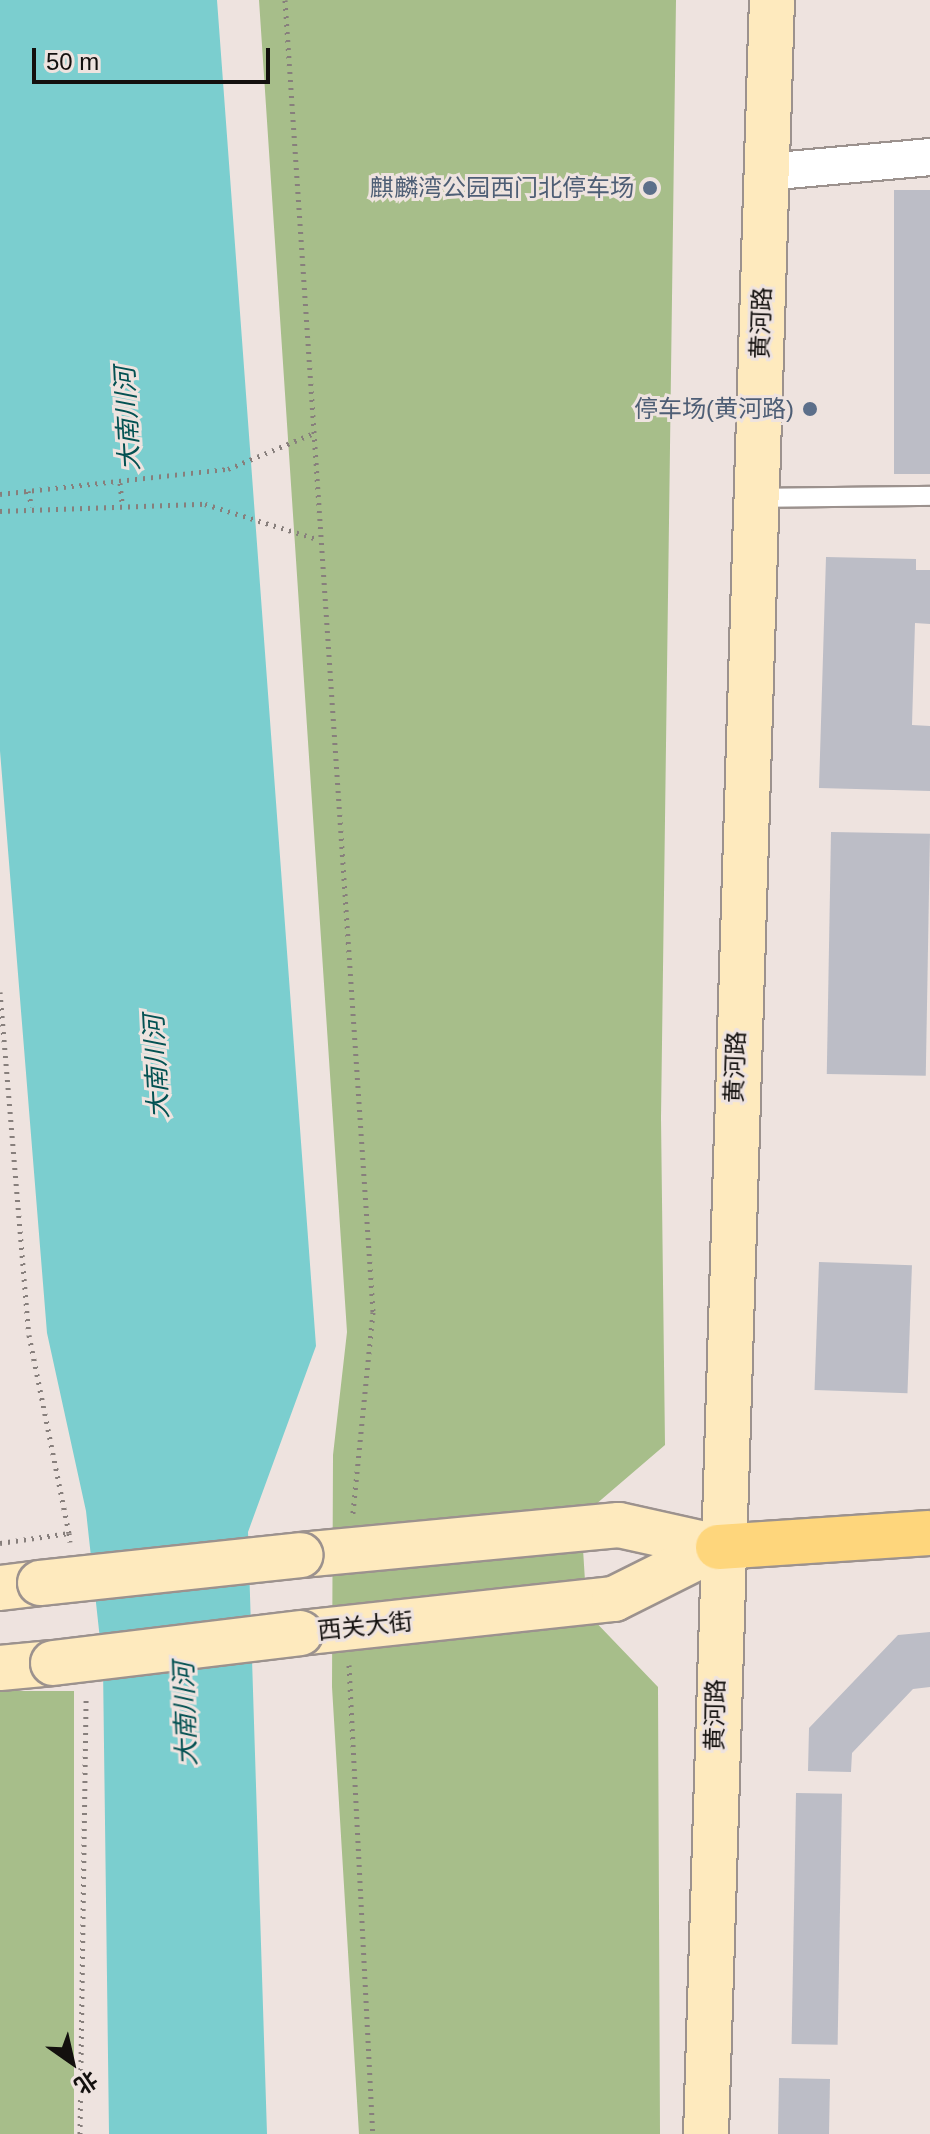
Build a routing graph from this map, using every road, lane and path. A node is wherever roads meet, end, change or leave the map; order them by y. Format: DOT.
graph roads {
  1 [pos="285,0"];
  2 [pos="772,0"];
  3 [pos="930,157"];
  4 [pos="766,172"];
  5 [pos="314,433"];
  6 [pos="120,483"];
  7 [pos="28,491"];
  8 [pos="0,494"];
  9 [pos="930,496"];
  10 [pos="755,498"];
  11 [pos="122,503"];
  12 [pos="32,507"];
  13 [pos="0,511"];
  14 [pos="317,539"];
  15 [pos="0,992"];
  16 [pos="69,1533"];
  17 [pos="930,1533"];
  18 [pos="0,1543"];
  19 [pos="350,1547"];
  20 [pos="718,1547"];
  21 [pos="71,1549"];
  22 [pos="20,1586"];
  23 [pos="350,1628"];
  24 [pos="0,1668"];
  25 [pos="70,1676"];
  26 [pos="80,2134"];
  27 [pos="373,2134"];
  28 [pos="706,2134"];
  1 -- 5 [label="path"];
  2 -- 4 [label="main road, 黄河路"];
  3 -- 4 [label="street"];
  4 -- 10 [label="main road, 黄河路"];
  5 -- 6 [label="path"];
  5 -- 14 [label="path"];
  6 -- 7 [label="path"];
  6 -- 11 [label="path"];
  7 -- 8 [label="path"];
  7 -- 12 [label="path"];
  9 -- 10 [label="lane"];
  10 -- 20 [label="main road, 黄河路"];
  11 -- 12 [label="path"];
  11 -- 14 [label="path"];
  12 -- 13 [label="path"];
  14 -- 19 [label="path"];
  15 -- 16 [label="path"];
  16 -- 18 [label="path"];
  16 -- 21 [label="path"];
  17 -- 20 [label="main road, 西关大街"];
  19 -- 20 [label="main road, 西关大街"];
  19 -- 22 [label="main road, 西关大街, bridge"];
  20 -- 23 [label="main road, 西关大街"];
  20 -- 28 [label="main road, 黄河路"];
  23 -- 25 [label="main road, 西关大街, bridge"];
  23 -- 27 [label="path"];
  24 -- 25 [label="main road, 西关大街"];
  25 -- 26 [label="path"];
}
